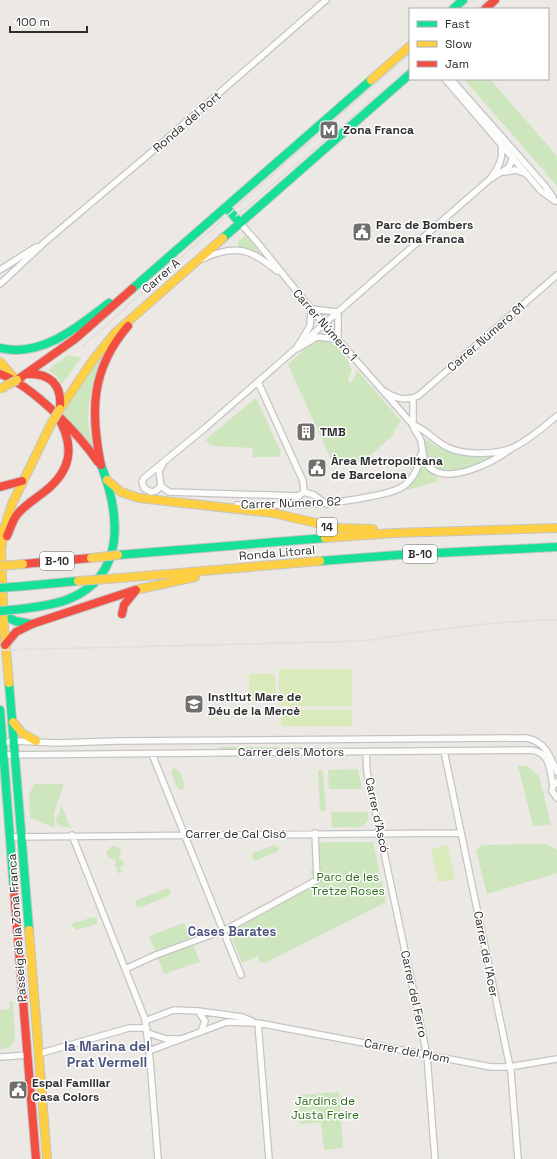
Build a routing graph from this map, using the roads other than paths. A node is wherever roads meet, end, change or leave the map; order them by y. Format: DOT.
graph roads {
  1 [pos="326,0"];
  2 [pos="463,0"];
  3 [pos="495,0"];
  4 [pos="454,8"];
  5 [pos="486,8"];
  6 [pos="409,47"];
  7 [pos="409,75"];
  8 [pos="446,80"];
  9 [pos="452,80"];
  10 [pos="501,137"];
  11 [pos="501,145"];
  12 [pos="510,160"];
  13 [pos="499,171"];
  14 [pos="525,173"];
  15 [pos="545,186"];
  16 [pos="556,202"];
  17 [pos="226,207"];
  18 [pos="240,223"];
  19 [pos="45,242"];
  20 [pos="195,263"];
  21 [pos="0,270"];
  22 [pos="152,271"];
  23 [pos="557,275"];
  24 [pos="286,279"];
  25 [pos="0,284"];
  26 [pos="143,307"];
  27 [pos="311,309"];
  28 [pos="338,312"];
  29 [pos="324,323"];
  30 [pos="338,339"];
  31 [pos="0,348"];
  32 [pos="296,349"];
  33 [pos="0,362"];
  34 [pos="0,374"];
  35 [pos="27,374"];
  36 [pos="258,382"];
  37 [pos="379,387"];
  38 [pos="24,388"];
  39 [pos="0,390"];
  40 [pos="413,398"];
  41 [pos="57,411"];
  42 [pos="557,416"];
  43 [pos="413,425"];
  44 [pos="512,448"];
  45 [pos="422,452"];
  46 [pos="163,464"];
  47 [pos="101,466"];
  48 [pos="107,480"];
  49 [pos="22,481"];
  50 [pos="161,486"];
  51 [pos="0,487"];
  52 [pos="304,492"];
  53 [pos="299,496"];
  54 [pos="184,503"];
  55 [pos="295,504"];
  56 [pos="326,504"];
  57 [pos="557,528"];
  58 [pos="472,530"];
  59 [pos="557,547"];
  60 [pos="1,551"];
  61 [pos="282,565"];
  62 [pos="0,566"];
  63 [pos="0,588"];
  64 [pos="136,590"];
  65 [pos="1,613"];
  66 [pos="122,614"];
  67 [pos="32,624"];
  68 [pos="5,645"];
  69 [pos="0,710"];
  70 [pos="13,722"];
  71 [pos="15,741"];
  72 [pos="36,741"];
  73 [pos="1,743"];
  74 [pos="444,751"];
  75 [pos="366,752"];
  76 [pos="15,754"];
  77 [pos="152,754"];
  78 [pos="2,755"];
  79 [pos="557,772"];
  80 [pos="555,784"];
  81 [pos="557,799"];
  82 [pos="315,833"];
  83 [pos="381,833"];
  84 [pos="461,833"];
  85 [pos="185,834"];
  86 [pos="72,835"];
  87 [pos="11,836"];
  88 [pos="22,836"];
  89 [pos="395,902"];
  90 [pos="223,930"];
  91 [pos="125,969"];
  92 [pos="241,975"];
  93 [pos="198,1010"];
  94 [pos="145,1021"];
  95 [pos="258,1023"];
  96 [pos="147,1030"];
  97 [pos="201,1032"];
  98 [pos="185,1039"];
  99 [pos="149,1051"];
  100 [pos="38,1054"];
  101 [pos="28,1055"];
  102 [pos="427,1055"];
  103 [pos="0,1057"];
  104 [pos="557,1059"];
  105 [pos="509,1067"];
  106 [pos="36,1159"];
  107 [pos="47,1159"];
  108 [pos="158,1159"];
  109 [pos="269,1159"];
  110 [pos="435,1159"];
  111 [pos="518,1159"];
  1 -- 19 [label="street, Ronda del Port"];
  2 -- 4 [label="main road"];
  3 -- 5 [label="main road"];
  6 -- 17 [label="main road, Carrer A"];
  7 -- 18 [label="main road, Carrer A"];
  8 -- 11 [label="street"];
  9 -- 10 [label="street"];
  10 -- 12 [label="street"];
  10 -- 15 [label="street"];
  11 -- 12 [label="street"];
  11 -- 13 [label="street"];
  12 -- 13 [label="street"];
  12 -- 14 [label="street"];
  12 -- 15 [label="street"];
  13 -- 14 [label="street"];
  13 -- 28 [label="street"];
  14 -- 16 [label="street"];
  15 -- 16 [label="street"];
  17 -- 18 [label="main road"];
  17 -- 22 [label="main road, Carrer A"];
  18 -- 20 [label="main road, Carrer A"];
  18 -- 24 [label="street, Carrer Número 1"];
  19 -- 21 [label="street, Ronda del Port"];
  19 -- 25 [label="street, Ronda del Port"];
  20 -- 24 [label="street, Carrer Número 1"];
  20 -- 26 [label="main road, Carrer A"];
  22 -- 31 [label="main road"];
  22 -- 35 [label="main road, Carrer A"];
  23 -- 40 [label="street, Carrer Número 61"];
  24 -- 27 [label="street, Carrer Número 1"];
  26 -- 41 [label="main road, Carrer A"];
  26 -- 47 [label="main road"];
  27 -- 28 [label="street"];
  27 -- 29 [label="street, Carrer Número 1"];
  27 -- 32 [label="street"];
  28 -- 29 [label="street"];
  28 -- 30 [label="street"];
  29 -- 30 [label="street, Carrer Número 1"];
  29 -- 32 [label="street"];
  30 -- 32 [label="street"];
  30 -- 37 [label="street, Carrer Número 1"];
  32 -- 36 [label="street"];
  33 -- 38 [label="main road"];
  34 -- 38 [label="main road"];
  35 -- 39 [label="main road, Carrer A, bridge"];
  35 -- 41 [label="main road"];
  36 -- 46 [label="street"];
  36 -- 52 [label="street"];
  37 -- 40 [label="street"];
  37 -- 43 [label="street, Carrer Número 1"];
  38 -- 41 [label="main road"];
  40 -- 43 [label="street"];
  41 -- 47 [label="main road"];
  41 -- 49 [label="main road, Carrer A, bridge"];
  41 -- 60 [label="main road"];
  42 -- 44 [label="street"];
  43 -- 44 [label="street"];
  43 -- 45 [label="street"];
  44 -- 45 [label="street"];
  45 -- 56 [label="street, Carrer Número 62"];
  46 -- 50 [label="street"];
  46 -- 50 [label="street"];
  47 -- 48 [label="main road"];
  48 -- 54 [label="main road"];
  48 -- 65 [label="main road, bridge"];
  49 -- 51 [label="main road"];
  49 -- 60 [label="main road, Carrer A"];
  50 -- 53 [label="street"];
  52 -- 53 [label="street"];
  52 -- 56 [label="street"];
  53 -- 55 [label="street"];
  54 -- 55 [label="street, Carrer Número 62"];
  54 -- 58 [label="main road, 14"];
  55 -- 56 [label="street, Carrer Número 62"];
  57 -- 58 [label="main road, Ronda Litoral / B-10"];
  58 -- 62 [label="main road, Ronda Litoral / B-10, bridge"];
  59 -- 61 [label="main road, Ronda Litoral / B-10"];
  60 -- 65 [label="main road, Passeig de la Zona Franca"];
  61 -- 63 [label="main road, Ronda Litoral / B-10, bridge"];
  61 -- 64 [label="main road"];
  64 -- 66 [label="main road"];
  64 -- 67 [label="main road"];
  65 -- 67 [label="main road"];
  65 -- 68 [label="main road, Passeig de la Zona Franca"];
  67 -- 68 [label="main road"];
  68 -- 70 [label="main road, Passeig de la Zona Franca"];
  69 -- 73 [label="main road, Passeig de la Zona Franca"];
  70 -- 71 [label="main road, Passeig de la Zona Franca"];
  70 -- 72 [label="main road"];
  71 -- 72 [label="street, Carrer dels Motors"];
  71 -- 73 [label="street, Carrer dels Motors"];
  71 -- 76 [label="main road, Passeig de la Zona Franca"];
  72 -- 79 [label="street, Carrer dels Motors"];
  73 -- 78 [label="main road, Passeig de la Zona Franca"];
  74 -- 75 [label="street, Carrer dels Motors"];
  74 -- 80 [label="street, Carrer dels Motors"];
  74 -- 84 [label="street, Carrer de l'Acer"];
  75 -- 77 [label="street, Carrer dels Motors"];
  75 -- 83 [label="street, Carrer d'Ascó"];
  76 -- 77 [label="street, Carrer dels Motors"];
  76 -- 78 [label="street, Carrer dels Motors"];
  76 -- 88 [label="main road, Passeig de la Zona Franca"];
  77 -- 85 [label="street"];
  78 -- 87 [label="main road, Passeig de la Zona Franca"];
  80 -- 81 [label="street, Carrer dels Motors"];
  82 -- 83 [label="street, Carrer de Cal Cisó"];
  82 -- 85 [label="street, Carrer de Cal Cisó"];
  82 -- 90 [label="street"];
  83 -- 84 [label="street, Carrer de Cal Cisó"];
  83 -- 89 [label="street, Carrer d'Ascó"];
  84 -- 105 [label="street, Carrer de l'Acer"];
  85 -- 86 [label="street, Carrer de Cal Cisó"];
  85 -- 90 [label="street"];
  86 -- 88 [label="street, Carrer de Cal Cisó"];
  86 -- 91 [label="street"];
  87 -- 88 [label="street, Carrer de Cal Cisó"];
  87 -- 101 [label="main road, Passeig de la Zona Franca"];
  88 -- 100 [label="main road, Passeig de la Zona Franca"];
  89 -- 102 [label="street, Carrer del Ferro"];
  90 -- 91 [label="street"];
  90 -- 92 [label="street"];
  91 -- 94 [label="street"];
  93 -- 94 [label="street"];
  93 -- 95 [label="street"];
  93 -- 97 [label="street"];
  94 -- 96 [label="street"];
  95 -- 97 [label="street"];
  95 -- 102 [label="street, Carrer del Plom"];
  95 -- 109 [label="street"];
  96 -- 98 [label="street"];
  96 -- 99 [label="street"];
  96 -- 100 [label="street"];
  97 -- 98 [label="street"];
  98 -- 99 [label="street"];
  99 -- 108 [label="street"];
  100 -- 101 [label="main road"];
  100 -- 107 [label="main road, Passeig de la Zona Franca"];
  101 -- 103 [label="street"];
  101 -- 106 [label="main road, Passeig de la Zona Franca"];
  102 -- 105 [label="street, Carrer del Plom"];
  102 -- 110 [label="street, Carrer del Ferro"];
  104 -- 105 [label="street, Carrer del Plom"];
  105 -- 111 [label="street, Carrer de l'Acer"];
}
